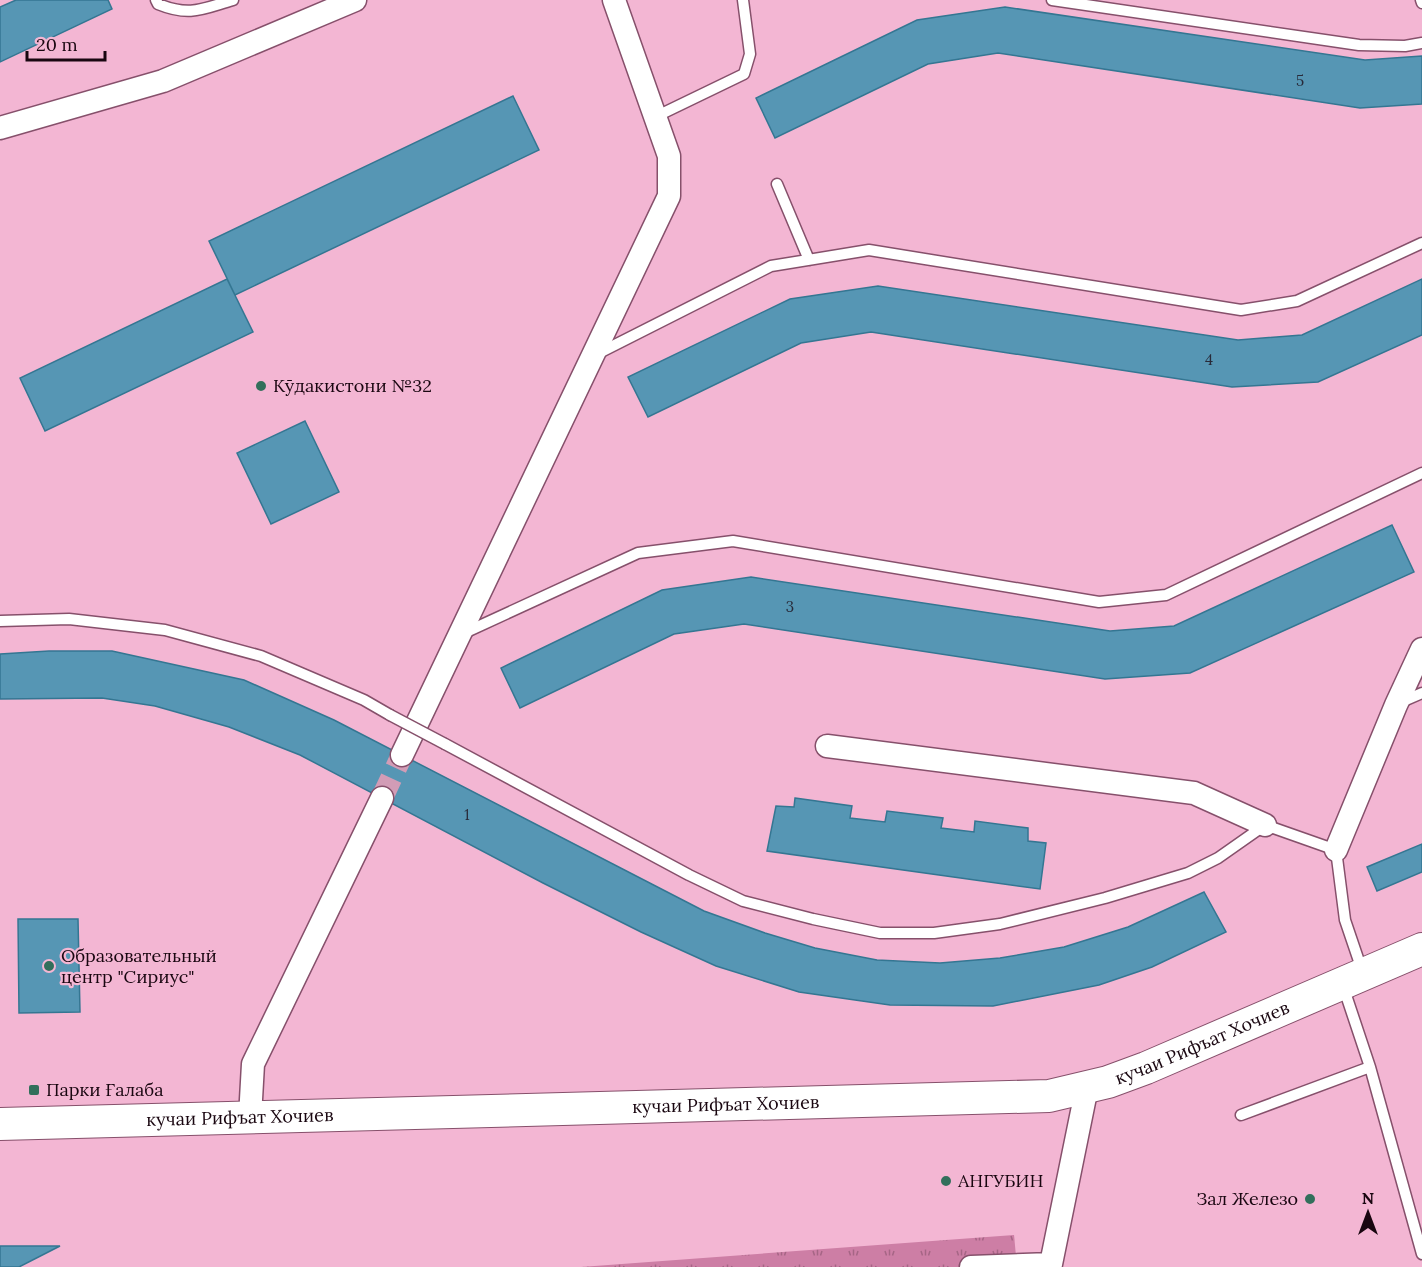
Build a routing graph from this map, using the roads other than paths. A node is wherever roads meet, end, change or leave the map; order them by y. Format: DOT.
graph roads {
  1 [pos="156,0"];
  2 [pos="233,0"];
  3 [pos="355,0"];
  4 [pos="615,0"];
  5 [pos="743,0"];
  6 [pos="1053,0"];
  7 [pos="1422,43"];
  8 [pos="655,117"];
  9 [pos="0,128"];
  10 [pos="777,184"];
  11 [pos="1422,243"];
  12 [pos="809,260"];
  13 [pos="594,355"];
  14 [pos="1422,473"];
  15 [pos="0,621"];
  16 [pos="459,636"];
  17 [pos="1422,649"];
  18 [pos="1422,693"];
  19 [pos="1396,705"];
  20 [pos="827,746"];
  21 [pos="402,755"];
  22 [pos="382,798"];
  23 [pos="1265,825"];
  24 [pos="1335,850"];
  25 [pos="1422,949"];
  26 [pos="1352,979"];
  27 [pos="1370,1068"];
  28 [pos="1087,1087"];
  29 [pos="1241,1115"];
  30 [pos="250,1117"];
  31 [pos="0,1124"];
  32 [pos="1422,1254"];
  33 [pos="1050,1265"];
  34 [pos="971,1267"];
  1 -- 2 [label="lane"];
  3 -- 9 [label="street"];
  4 -- 8 [label="street"];
  5 -- 8 [label="lane"];
  6 -- 7 [label="lane"];
  8 -- 13 [label="street"];
  10 -- 12 [label="lane"];
  11 -- 12 [label="lane"];
  12 -- 13 [label="lane"];
  13 -- 16 [label="street"];
  14 -- 16 [label="lane"];
  15 -- 23 [label="lane, bridge"];
  16 -- 21 [label="street"];
  17 -- 19 [label="street"];
  18 -- 19 [label="lane"];
  19 -- 24 [label="street"];
  20 -- 23 [label="street"];
  22 -- 30 [label="street"];
  23 -- 24 [label="lane"];
  24 -- 26 [label="lane"];
  25 -- 26 [label="main road, кучаи Рифъат Хочиев"];
  26 -- 27 [label="lane"];
  26 -- 28 [label="main road, кучаи Рифъат Хочиев"];
  27 -- 29 [label="lane"];
  27 -- 32 [label="lane"];
  28 -- 30 [label="main road, кучаи Рифъат Хочиев"];
  28 -- 33 [label="street"];
  30 -- 31 [label="main road, кучаи Рифъат Хочиев"];
  33 -- 34 [label="street"];
}
